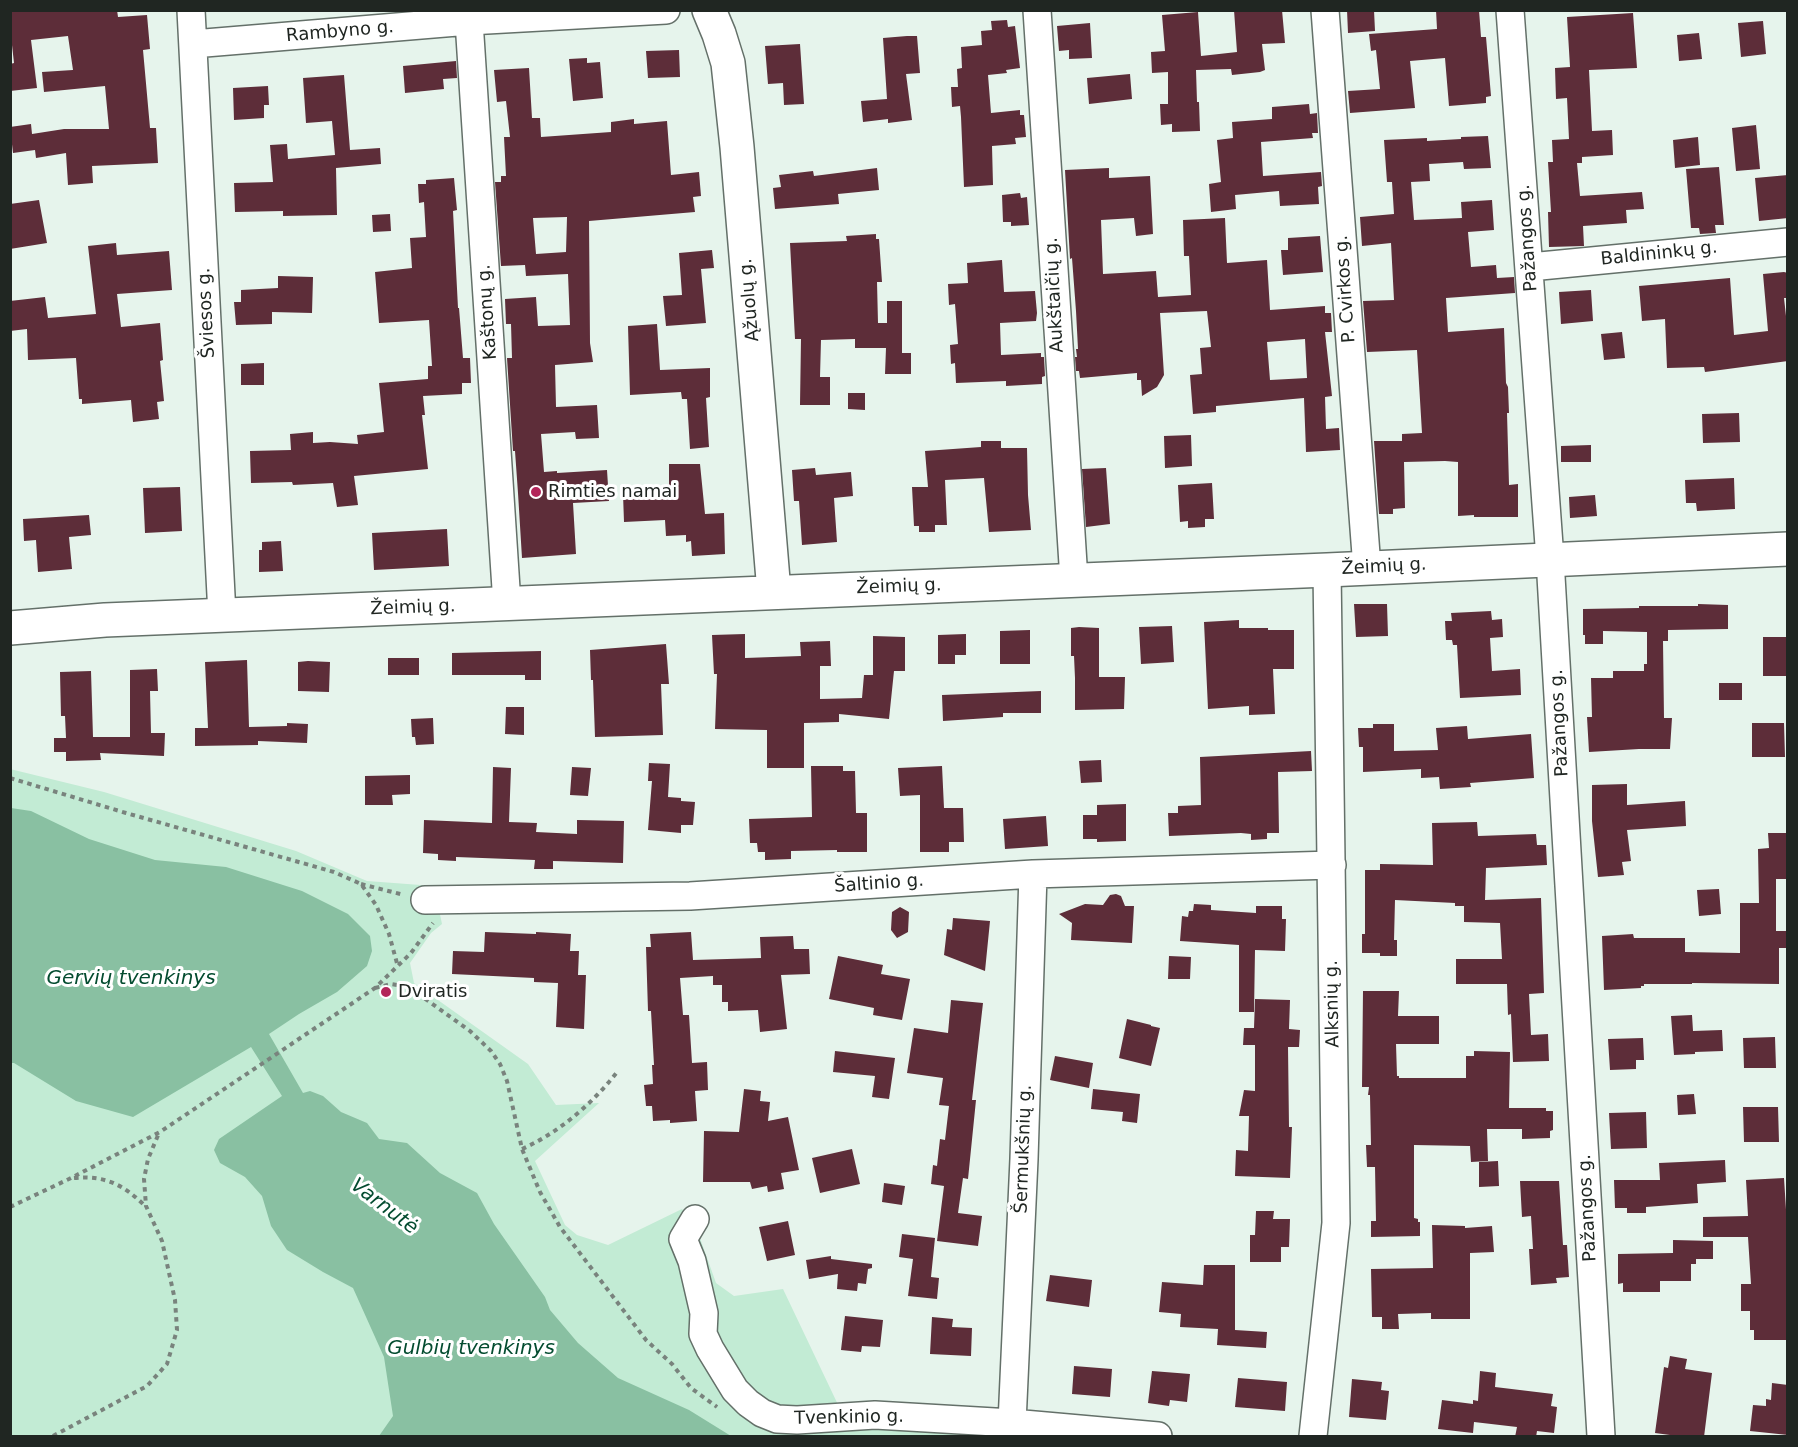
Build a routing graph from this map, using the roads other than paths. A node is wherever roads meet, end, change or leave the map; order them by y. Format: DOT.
graph roads {
  1 [pos="191,10"];
  2 [pos="666,10"];
  3 [pos="709,10"];
  4 [pos="1037,10"];
  5 [pos="1325,10"];
  6 [pos="1510,10"];
  7 [pos="428,17"];
  8 [pos="469,21"];
  9 [pos="193,44"];
  10 [pos="1788,242"];
  11 [pos="1530,267"];
  12 [pos="1788,549"];
  13 [pos="1550,559"];
  14 [pos="1367,568"];
  15 [pos="1327,570"];
  16 [pos="1074,580"];
  17 [pos="774,592"];
  18 [pos="507,604"];
  19 [pos="222,615"];
  20 [pos="10,628"];
  21 [pos="1332,865"];
  22 [pos="1033,874"];
  23 [pos="437,901"];
  24 [pos="695,1219"];
  25 [pos="1012,1423"];
  26 [pos="1158,1437"];
  27 [pos="1313,1437"];
  28 [pos="1601,1437"];
  1 -- 9 [label="street, Šviesos g."];
  2 -- 8 [label="street, Rambyno g."];
  3 -- 17 [label="main road, Ąžuolų g."];
  4 -- 16 [label="street, Aukštaičių g."];
  5 -- 14 [label="street, P. Cvirkos g."];
  6 -- 11 [label="street, Pažangos g."];
  7 -- 8 [label="street, Rambyno g."];
  7 -- 9 [label="street, Rambyno g."];
  8 -- 18 [label="street, Kaštonų g."];
  9 -- 19 [label="street, Šviesos g."];
  10 -- 11 [label="street, Baldininkų g."];
  11 -- 13 [label="street, Pažangos g."];
  12 -- 13 [label="main road, Žeimių g."];
  13 -- 14 [label="main road, Žeimių g."];
  13 -- 28 [label="street, Pažangos g."];
  14 -- 15 [label="main road, Žeimių g."];
  15 -- 16 [label="main road, Žeimių g."];
  15 -- 21 [label="street, Alksnių g."];
  16 -- 17 [label="main road, Žeimių g."];
  17 -- 18 [label="main road, Žeimių g."];
  18 -- 19 [label="main road, Žeimių g."];
  19 -- 20 [label="main road, Žeimių g."];
  21 -- 22 [label="street, Šaltinio g."];
  21 -- 27 [label="street, Alksnių g."];
  22 -- 23 [label="street, Šaltinio g."];
  22 -- 25 [label="street, Šermukšnių g."];
  24 -- 25 [label="street, Tvenkinio g."];
  25 -- 26 [label="street, Tvenkinio g."];
}
